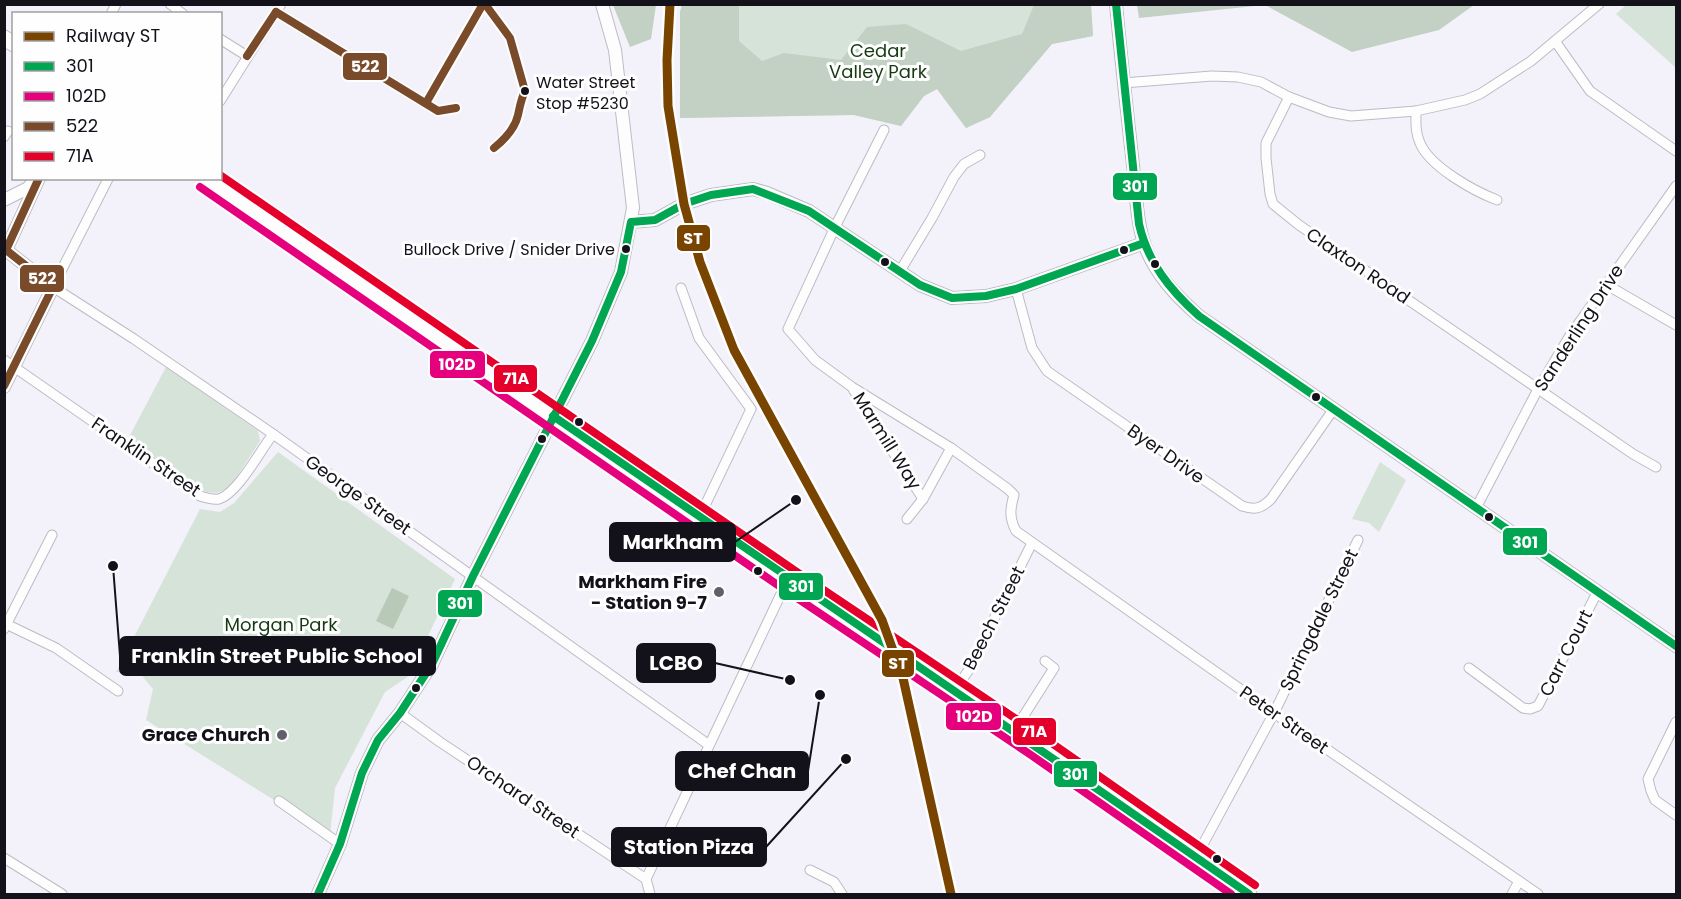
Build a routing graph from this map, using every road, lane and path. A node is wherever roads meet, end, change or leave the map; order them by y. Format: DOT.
graph roads {
  1 [pos="602,4"];
  2 [pos="1116,4"];
  3 [pos="1599,4"];
  4 [pos="278,8"];
  5 [pos="222,40"];
  6 [pos="1555,41"];
  7 [pos="247,56"];
  8 [pos="1124,83"];
  9 [pos="1289,97"];
  10 [pos="222,98"];
  11 [pos="456,108"];
  12 [pos="1416,111"];
  13 [pos="884,130"];
  14 [pos="1677,151"];
  15 [pos="980,155"];
  16 [pos="36,180"];
  17 [pos="37,180"];
  18 [pos="107,180"];
  19 [pos="209,180"];
  20 [pos="1677,186"];
  21 [pos="4,200"];
  22 [pos="1497,200"];
  23 [pos="631,222"];
  24 [pos="835,227"];
  25 [pos="1144,243"];
  26 [pos="5,250"];
  27 [pos="900,271"];
  28 [pos="1606,285"];
  29 [pos="53,287"];
  30 [pos="681,288"];
  31 [pos="1016,289"];
  32 [pos="1677,325"];
  33 [pos="9,363"];
  34 [pos="4,387"];
  35 [pos="852,387"];
  36 [pos="1538,389"];
  37 [pos="1333,410"];
  38 [pos="553,416"];
  39 [pos="273,434"];
  40 [pos="951,448"];
  41 [pos="1656,467"];
  42 [pos="923,499"];
  43 [pos="1476,508"];
  44 [pos="700,516"];
  45 [pos="907,519"];
  46 [pos="52,535"];
  47 [pos="1358,540"];
  48 [pos="1032,543"];
  49 [pos="473,576"];
  50 [pos="788,579"];
  51 [pos="1598,591"];
  52 [pos="5,626"];
  53 [pos="1677,646"];
  54 [pos="1045,661"];
  55 [pos="1469,668"];
  56 [pos="118,691"];
  57 [pos="954,692"];
  58 [pos="400,713"];
  59 [pos="1274,713"];
  60 [pos="1677,722"];
  61 [pos="1014,732"];
  62 [pos="709,745"];
  63 [pos="279,801"];
  64 [pos="1677,815"];
  65 [pos="340,844"];
  66 [pos="4,858"];
  67 [pos="1195,859"];
  68 [pos="810,870"];
  69 [pos="646,879"];
  70 [pos="1519,881"];
  71 [pos="62,894"];
  72 [pos="318,894"];
  73 [pos="650,894"];
  74 [pos="842,894"];
  75 [pos="1249,894"];
  76 [pos="1512,894"];
  77 [pos="1538,894"];
  1 -- 23 [label="street"];
  2 -- 8 [label="street"];
  3 -- 6 [label="street"];
  4 -- 7 [label="street"];
  4 -- 11 [label="street"];
  5 -- 7 [label="street"];
  6 -- 12 [label="street"];
  6 -- 14 [label="street"];
  7 -- 10 [label="street"];
  8 -- 9 [label="street"];
  8 -- 25 [label="street"];
  9 -- 12 [label="street"];
  9 -- 36 [label="street, Claxton Road"];
  12 -- 22 [label="street"];
  13 -- 24 [label="street"];
  15 -- 27 [label="street"];
  16 -- 21 [label="street"];
  17 -- 26 [label="street"];
  18 -- 29 [label="street"];
  19 -- 38 [label="main road"];
  20 -- 28 [label="street, Sanderling Drive"];
  23 -- 24 [label="street"];
  23 -- 38 [label="street"];
  24 -- 27 [label="street"];
  24 -- 35 [label="street"];
  25 -- 31 [label="street"];
  25 -- 37 [label="street"];
  26 -- 29 [label="street, George Street"];
  27 -- 31 [label="street"];
  28 -- 32 [label="street"];
  28 -- 36 [label="street, Sanderling Drive"];
  29 -- 33 [label="street"];
  29 -- 39 [label="street, George Street"];
  30 -- 44 [label="street"];
  31 -- 37 [label="street, Byer Drive"];
  33 -- 34 [label="street"];
  33 -- 39 [label="street, Franklin Street"];
  35 -- 40 [label="street, Marmill Way"];
  35 -- 42 [label="street, Marmill Way"];
  36 -- 41 [label="street, Claxton Road"];
  36 -- 43 [label="street, Sanderling Drive"];
  37 -- 43 [label="street"];
  38 -- 44 [label="main road"];
  38 -- 49 [label="street"];
  39 -- 49 [label="street, George Street"];
  40 -- 42 [label="street, Marmill Way"];
  40 -- 48 [label="street, Marmill Way"];
  42 -- 45 [label="street, Marmill Way"];
  43 -- 51 [label="street"];
  44 -- 50 [label="main road"];
  46 -- 52 [label="street"];
  47 -- 59 [label="street, Springdale Street"];
  48 -- 57 [label="street, Beech Street"];
  48 -- 59 [label="street, Peter Street"];
  49 -- 58 [label="street"];
  49 -- 62 [label="street, George Street"];
  50 -- 57 [label="main road"];
  50 -- 62 [label="street"];
  51 -- 53 [label="street"];
  51 -- 55 [label="street, Carr Court"];
  52 -- 56 [label="street"];
  54 -- 61 [label="street"];
  57 -- 61 [label="main road"];
  58 -- 65 [label="street"];
  58 -- 69 [label="street, Orchard Street"];
  59 -- 67 [label="street, Springdale Street"];
  59 -- 70 [label="street, Peter Street"];
  60 -- 64 [label="street"];
  61 -- 67 [label="main road"];
  62 -- 69 [label="street"];
  63 -- 65 [label="street"];
  65 -- 72 [label="street"];
  66 -- 71 [label="street"];
  67 -- 75 [label="main road"];
  68 -- 74 [label="street"];
  69 -- 73 [label="street"];
  70 -- 76 [label="street"];
  70 -- 77 [label="street, Peter Street"];
}
